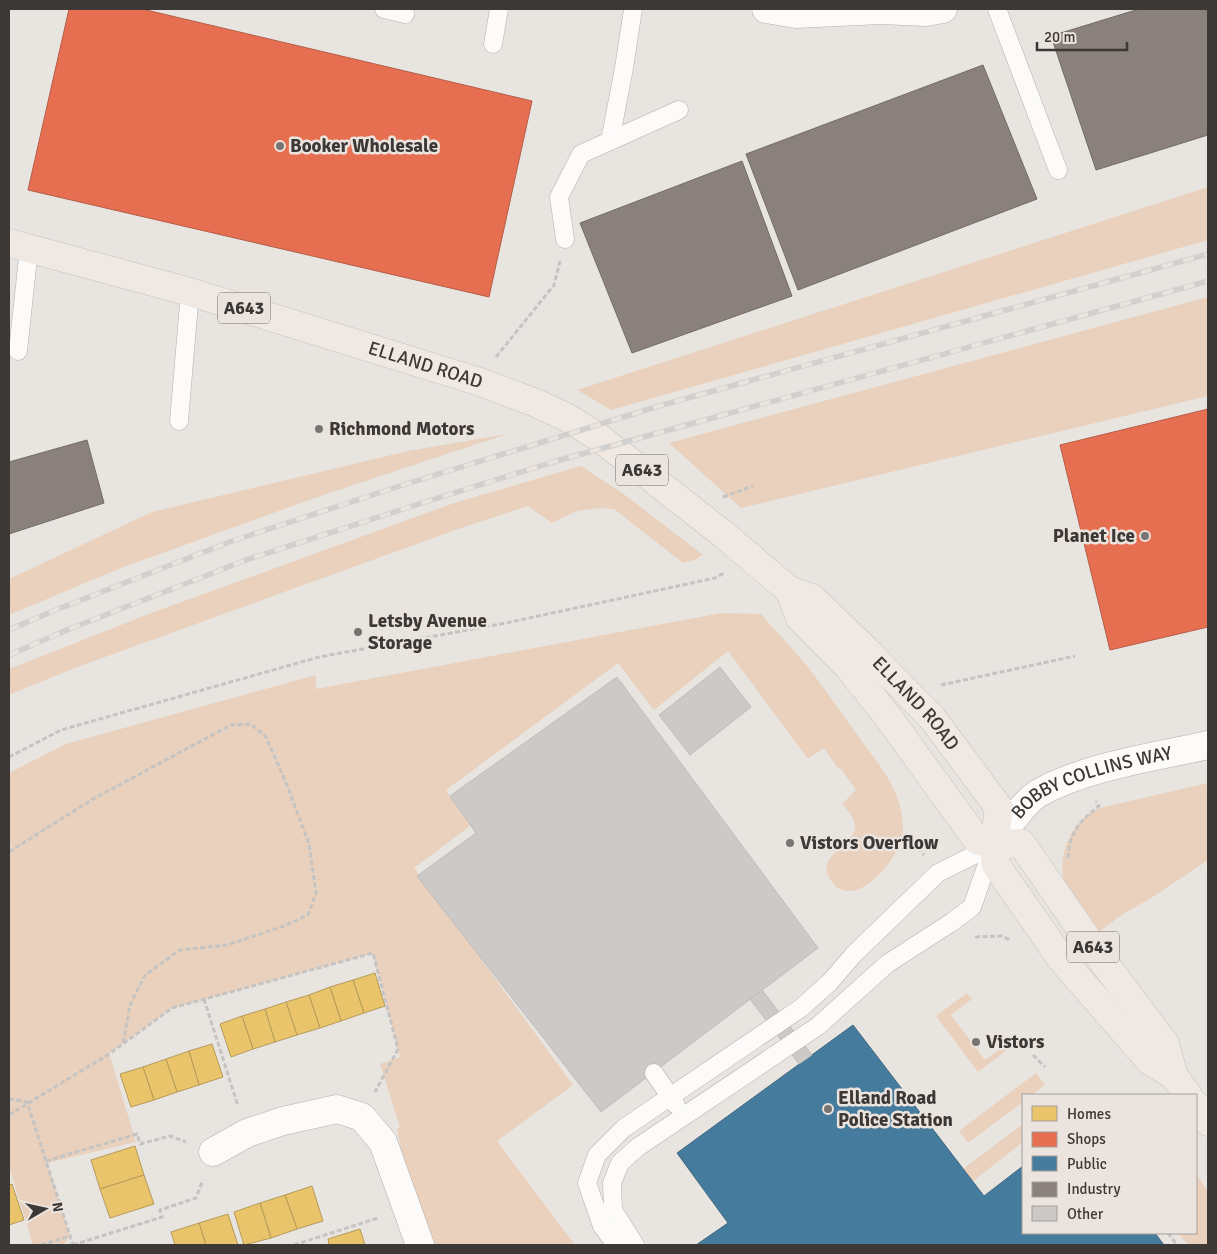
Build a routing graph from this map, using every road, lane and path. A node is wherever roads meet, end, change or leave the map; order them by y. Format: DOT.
graph roads {
  1 [pos="384,9"];
  2 [pos="499,9"];
  3 [pos="633,9"];
  4 [pos="766,9"];
  5 [pos="881,9"];
  6 [pos="943,9"];
  7 [pos="997,9"];
  8 [pos="405,14"];
  9 [pos="493,44"];
  10 [pos="679,110"];
  11 [pos="610,141"];
  12 [pos="1058,170"];
  13 [pos="565,239"];
  14 [pos="19,246"];
  15 [pos="190,292"];
  16 [pos="15,320"];
  17 [pos="18,351"];
  18 [pos="477,381"];
  19 [pos="179,421"];
  20 [pos="750,557"];
  21 [pos="789,590"];
  22 [pos="1075,656"];
  23 [pos="906,693"];
  24 [pos="1208,745"];
  25 [pos="9,757"];
  26 [pos="1099,806"];
  27 [pos="994,845"];
  28 [pos="9,852"];
  29 [pos="1067,866"];
  30 [pos="952,922"];
  31 [pos="1013,941"];
  32 [pos="204,999"];
  33 [pos="122,1044"];
  34 [pos="1034,1055"];
  35 [pos="1045,1067"];
  36 [pos="654,1073"];
  37 [pos="1181,1086"];
  38 [pos="670,1097"];
  39 [pos="9,1099"];
  40 [pos="28,1102"];
  41 [pos="1197,1106"];
  42 [pos="9,1115"];
  43 [pos="684,1116"];
  44 [pos="362,1117"];
  45 [pos="1208,1122"];
  46 [pos="247,1133"];
  47 [pos="214,1152"];
  48 [pos="46,1161"];
  49 [pos="407,1208"];
  50 [pos="1169,1234"];
  51 [pos="70,1236"];
  52 [pos="303,1244"];
  53 [pos="41,1245"];
  54 [pos="73,1245"];
  55 [pos="294,1245"];
  56 [pos="420,1245"];
  57 [pos="616,1245"];
  58 [pos="635,1245"];
  59 [pos="1177,1245"];
  1 -- 8 [label="lane"];
  2 -- 9 [label="lane"];
  3 -- 11 [label="lane"];
  4 -- 5 [label="street"];
  5 -- 6 [label="street"];
  7 -- 12 [label="lane"];
  10 -- 11 [label="lane"];
  11 -- 13 [label="lane"];
  13 -- 18 [label="path"];
  14 -- 15 [label="main road, ELLAND ROAD / A643"];
  14 -- 16 [label="lane"];
  15 -- 18 [label="main road, ELLAND ROAD / A643"];
  15 -- 19 [label="lane"];
  16 -- 17 [label="lane"];
  18 -- 20 [label="main road, ELLAND ROAD / A643"];
  20 -- 21 [label="main road, ELLAND ROAD / A643"];
  20 -- 25 [label="path"];
  21 -- 23 [label="main road, ELLAND ROAD / A643"];
  21 -- 27 [label="main road, ELLAND ROAD / A643"];
  22 -- 23 [label="path"];
  23 -- 27 [label="main road, ELLAND ROAD / A643"];
  24 -- 27 [label="street, BOBBY COLLINS WAY"];
  26 -- 29 [label="path"];
  27 -- 30 [label="lane"];
  27 -- 37 [label="main road, A643"];
  27 -- 38 [label="lane"];
  28 -- 33 [label="path"];
  30 -- 31 [label="path"];
  30 -- 43 [label="lane"];
  32 -- 33 [label="path"];
  32 -- 44 [label="path"];
  32 -- 46 [label="path"];
  33 -- 40 [label="path"];
  34 -- 35 [label="path"];
  36 -- 38 [label="lane"];
  38 -- 43 [label="lane"];
  38 -- 57 [label="lane"];
  39 -- 40 [label="path"];
  40 -- 42 [label="path"];
  40 -- 48 [label="path"];
  41 -- 45 [label="main road"];
  43 -- 58 [label="lane"];
  44 -- 46 [label="street"];
  44 -- 49 [label="street"];
  46 -- 47 [label="street"];
  47 -- 48 [label="path"];
  47 -- 54 [label="path"];
  48 -- 51 [label="path"];
  49 -- 52 [label="path"];
  49 -- 56 [label="street"];
  50 -- 59 [label="path"];
  51 -- 53 [label="path"];
  51 -- 54 [label="path"];
  52 -- 55 [label="path"];
}
